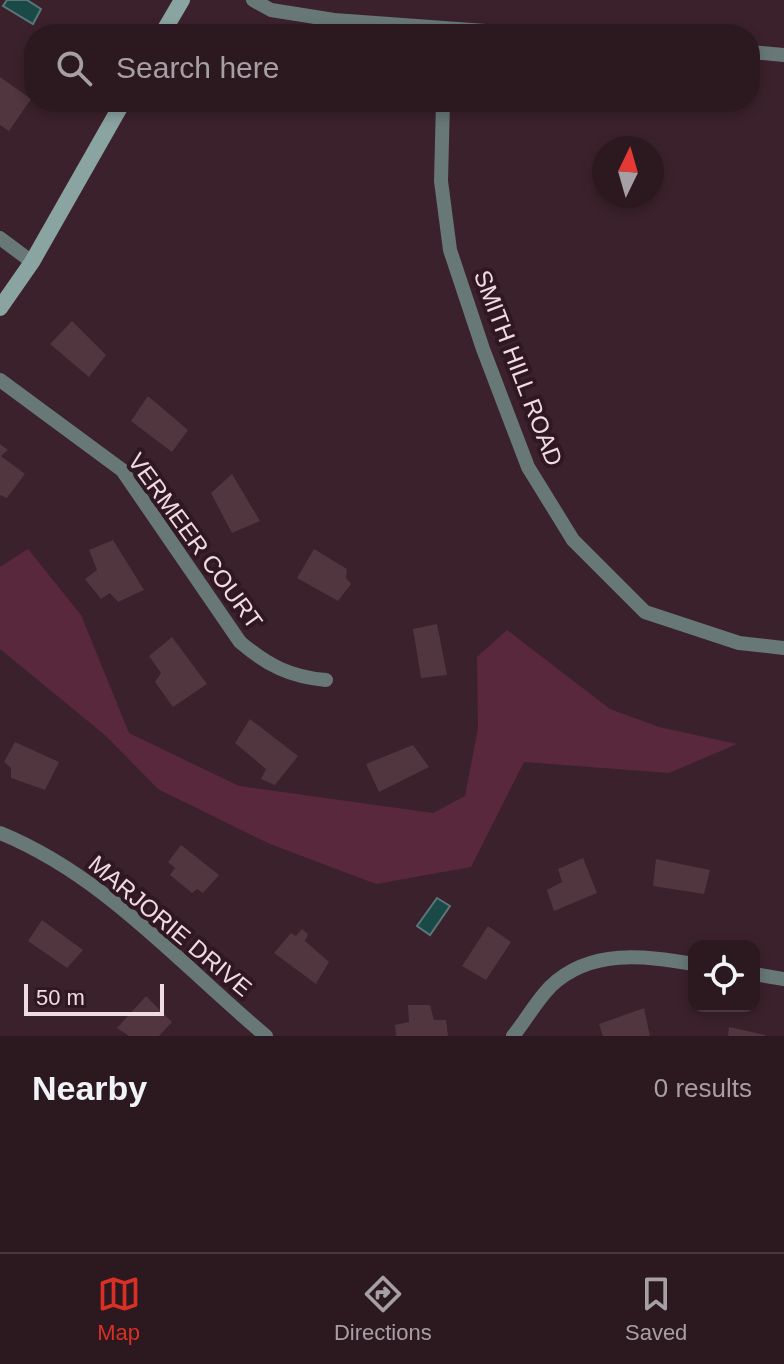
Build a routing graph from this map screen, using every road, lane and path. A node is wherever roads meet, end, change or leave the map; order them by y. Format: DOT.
graph roads {
  1 [pos="182,0"];
  2 [pos="253,0"];
  3 [pos="168,24"];
  4 [pos="378,24"];
  5 [pos="760,53"];
  6 [pos="784,55"];
  7 [pos="117,112"];
  8 [pos="443,112"];
  9 [pos="0,238"];
  10 [pos="32,262"];
  11 [pos="0,308"];
  12 [pos="0,380"];
  13 [pos="784,648"];
  14 [pos="326,680"];
  15 [pos="0,833"];
  16 [pos="688,963"];
  17 [pos="760,975"];
  18 [pos="784,979"];
  19 [pos="266,1036"];
  20 [pos="513,1036"];
  1 -- 3 [label="street"];
  2 -- 4 [label="street"];
  5 -- 6 [label="street"];
  7 -- 10 [label="street"];
  8 -- 13 [label="street, SMITH HILL ROAD"];
  9 -- 10 [label="street"];
  10 -- 11 [label="street"];
  12 -- 14 [label="street, VERMEER COURT"];
  15 -- 19 [label="street, MARJORIE DRIVE"];
  16 -- 20 [label="street"];
  17 -- 18 [label="street"];
}
